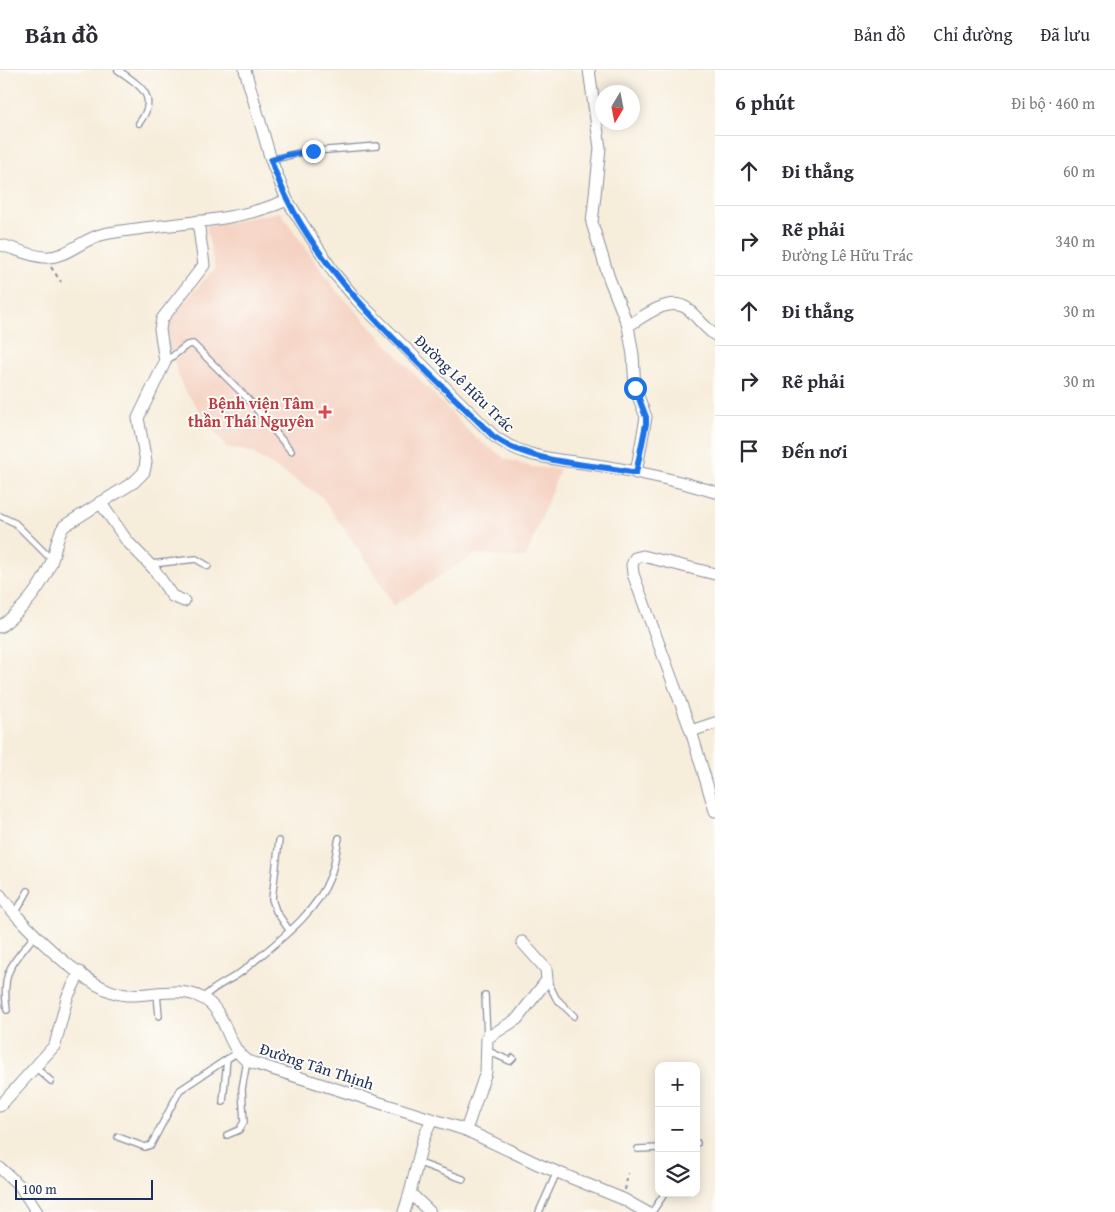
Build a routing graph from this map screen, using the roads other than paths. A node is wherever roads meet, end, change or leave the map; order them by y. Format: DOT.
graph roads {
  1 [pos="118,70"];
  2 [pos="245,70"];
  3 [pos="589,70"];
  4 [pos="139,123"];
  5 [pos="377,146"];
  6 [pos="271,160"];
  7 [pos="286,200"];
  8 [pos="198,221"];
  9 [pos="0,245"];
  10 [pos="628,326"];
  11 [pos="715,335"];
  12 [pos="165,362"];
  13 [pos="290,451"];
  14 [pos="636,473"];
  15 [pos="715,492"];
  16 [pos="100,502"];
  17 [pos="0,516"];
  18 [pos="52,560"];
  19 [pos="150,564"];
  20 [pos="208,566"];
  21 [pos="715,574"];
  22 [pos="184,601"];
  23 [pos="0,627"];
  24 [pos="715,723"];
  25 [pos="691,731"];
  26 [pos="715,811"];
  27 [pos="339,838"];
  28 [pos="279,841"];
  29 [pos="28,891"];
  30 [pos="0,895"];
  31 [pos="15,914"];
  32 [pos="289,930"];
  33 [pos="35,934"];
  34 [pos="522,942"];
  35 [pos="80,972"];
  36 [pos="547,980"];
  37 [pos="157,994"];
  38 [pos="485,995"];
  39 [pos="203,998"];
  40 [pos="7,1010"];
  41 [pos="159,1016"];
  42 [pos="574,1016"];
  43 [pos="487,1038"];
  44 [pos="488,1051"];
  45 [pos="237,1053"];
  46 [pos="513,1058"];
  47 [pos="227,1059"];
  48 [pos="248,1061"];
  49 [pos="35,1067"];
  50 [pos="52,1081"];
  51 [pos="223,1102"];
  52 [pos="0,1106"];
  53 [pos="432,1119"];
  54 [pos="466,1130"];
  55 [pos="227,1136"];
  56 [pos="118,1137"];
  57 [pos="655,1148"];
  58 [pos="638,1149"];
  59 [pos="417,1162"];
  60 [pos="0,1168"];
  61 [pos="557,1172"];
  62 [pos="463,1179"];
  63 [pos="410,1193"];
  64 [pos="661,1197"];
  65 [pos="645,1211"];
  66 [pos="38,1212"];
  67 [pos="404,1212"];
  68 [pos="430,1212"];
  69 [pos="539,1212"];
  1 -- 4 [label="lane"];
  2 -- 6 [label="street, Đường Lê Hữu Trác"];
  3 -- 10 [label="street"];
  5 -- 6 [label="lane"];
  6 -- 7 [label="street, Đường Lê Hữu Trác"];
  7 -- 8 [label="street"];
  7 -- 14 [label="street, Đường Lê Hữu Trác"];
  8 -- 9 [label="street"];
  8 -- 12 [label="street"];
  10 -- 11 [label="street"];
  10 -- 14 [label="street"];
  12 -- 13 [label="lane"];
  12 -- 16 [label="street"];
  14 -- 15 [label="street, Đường Lê Hữu Trác"];
  16 -- 18 [label="street"];
  16 -- 19 [label="street"];
  17 -- 18 [label="lane"];
  18 -- 23 [label="street"];
  19 -- 20 [label="lane"];
  19 -- 22 [label="street"];
  21 -- 25 [label="street"];
  24 -- 25 [label="street"];
  25 -- 26 [label="street"];
  27 -- 32 [label="lane"];
  28 -- 32 [label="lane"];
  29 -- 31 [label="lane"];
  30 -- 31 [label="street"];
  31 -- 33 [label="street"];
  32 -- 39 [label="lane"];
  33 -- 35 [label="street"];
  33 -- 40 [label="lane"];
  34 -- 36 [label="street"];
  35 -- 37 [label="street"];
  35 -- 49 [label="street"];
  36 -- 42 [label="lane"];
  36 -- 43 [label="street"];
  37 -- 39 [label="street"];
  37 -- 41 [label="lane"];
  38 -- 43 [label="lane"];
  39 -- 45 [label="street, Đường Tân Thịnh"];
  43 -- 44 [label="street"];
  44 -- 46 [label="lane"];
  44 -- 54 [label="street"];
  45 -- 47 [label="lane"];
  45 -- 48 [label="street, Đường Tân Thịnh"];
  47 -- 51 [label="lane"];
  47 -- 56 [label="lane"];
  48 -- 53 [label="street, Đường Tân Thịnh"];
  48 -- 55 [label="lane"];
  49 -- 50 [label="lane"];
  49 -- 52 [label="street"];
  53 -- 54 [label="street, Đường Tân Thịnh"];
  53 -- 59 [label="street"];
  54 -- 61 [label="street, Đường Tân Thịnh"];
  57 -- 58 [label="lane"];
  59 -- 62 [label="lane"];
  59 -- 63 [label="street"];
  60 -- 66 [label="street"];
  61 -- 65 [label="street, Đường Tân Thịnh"];
  61 -- 69 [label="lane"];
  63 -- 67 [label="street"];
  63 -- 68 [label="street"];
  64 -- 65 [label="lane"];
}
